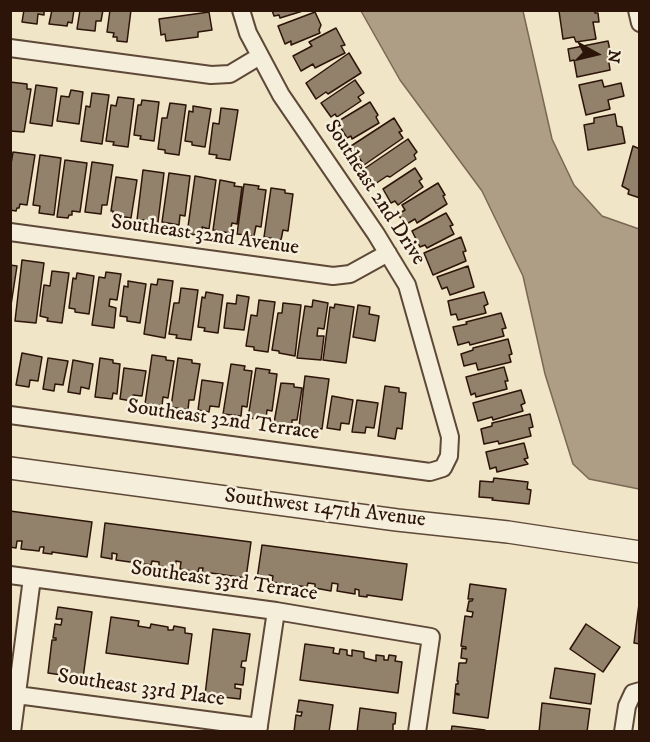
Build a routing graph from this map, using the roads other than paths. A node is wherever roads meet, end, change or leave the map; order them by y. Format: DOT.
graph roads {
  1 [pos="241,10"];
  2 [pos="637,10"];
  3 [pos="639,23"];
  4 [pos="10,48"];
  5 [pos="260,56"];
  6 [pos="10,232"];
  7 [pos="388,254"];
  8 [pos="10,415"];
  9 [pos="10,468"];
  10 [pos="430,472"];
  11 [pos="639,552"];
  12 [pos="10,575"];
  13 [pos="32,578"];
  14 [pos="276,611"];
  15 [pos="636,692"];
  16 [pos="17,695"];
  17 [pos="259,729"];
  18 [pos="12,732"];
  19 [pos="417,732"];
  20 [pos="623,732"];
  1 -- 5 [label="street, Southeast 2nd Drive"];
  2 -- 3 [label="street"];
  4 -- 5 [label="street"];
  5 -- 7 [label="street, Southeast 2nd Drive"];
  6 -- 7 [label="street, Southeast 32nd Avenue"];
  7 -- 10 [label="street, Southeast 2nd Drive"];
  8 -- 10 [label="street, Southeast 32nd Terrace"];
  9 -- 11 [label="street, Southwest 147th Avenue"];
  12 -- 13 [label="street, Southeast 33rd Terrace"];
  13 -- 14 [label="street, Southeast 33rd Terrace"];
  13 -- 16 [label="street"];
  14 -- 17 [label="street"];
  14 -- 19 [label="street, Southeast 33rd Terrace"];
  15 -- 20 [label="street"];
  16 -- 17 [label="street, Southeast 33rd Place"];
  16 -- 18 [label="street"];
}
